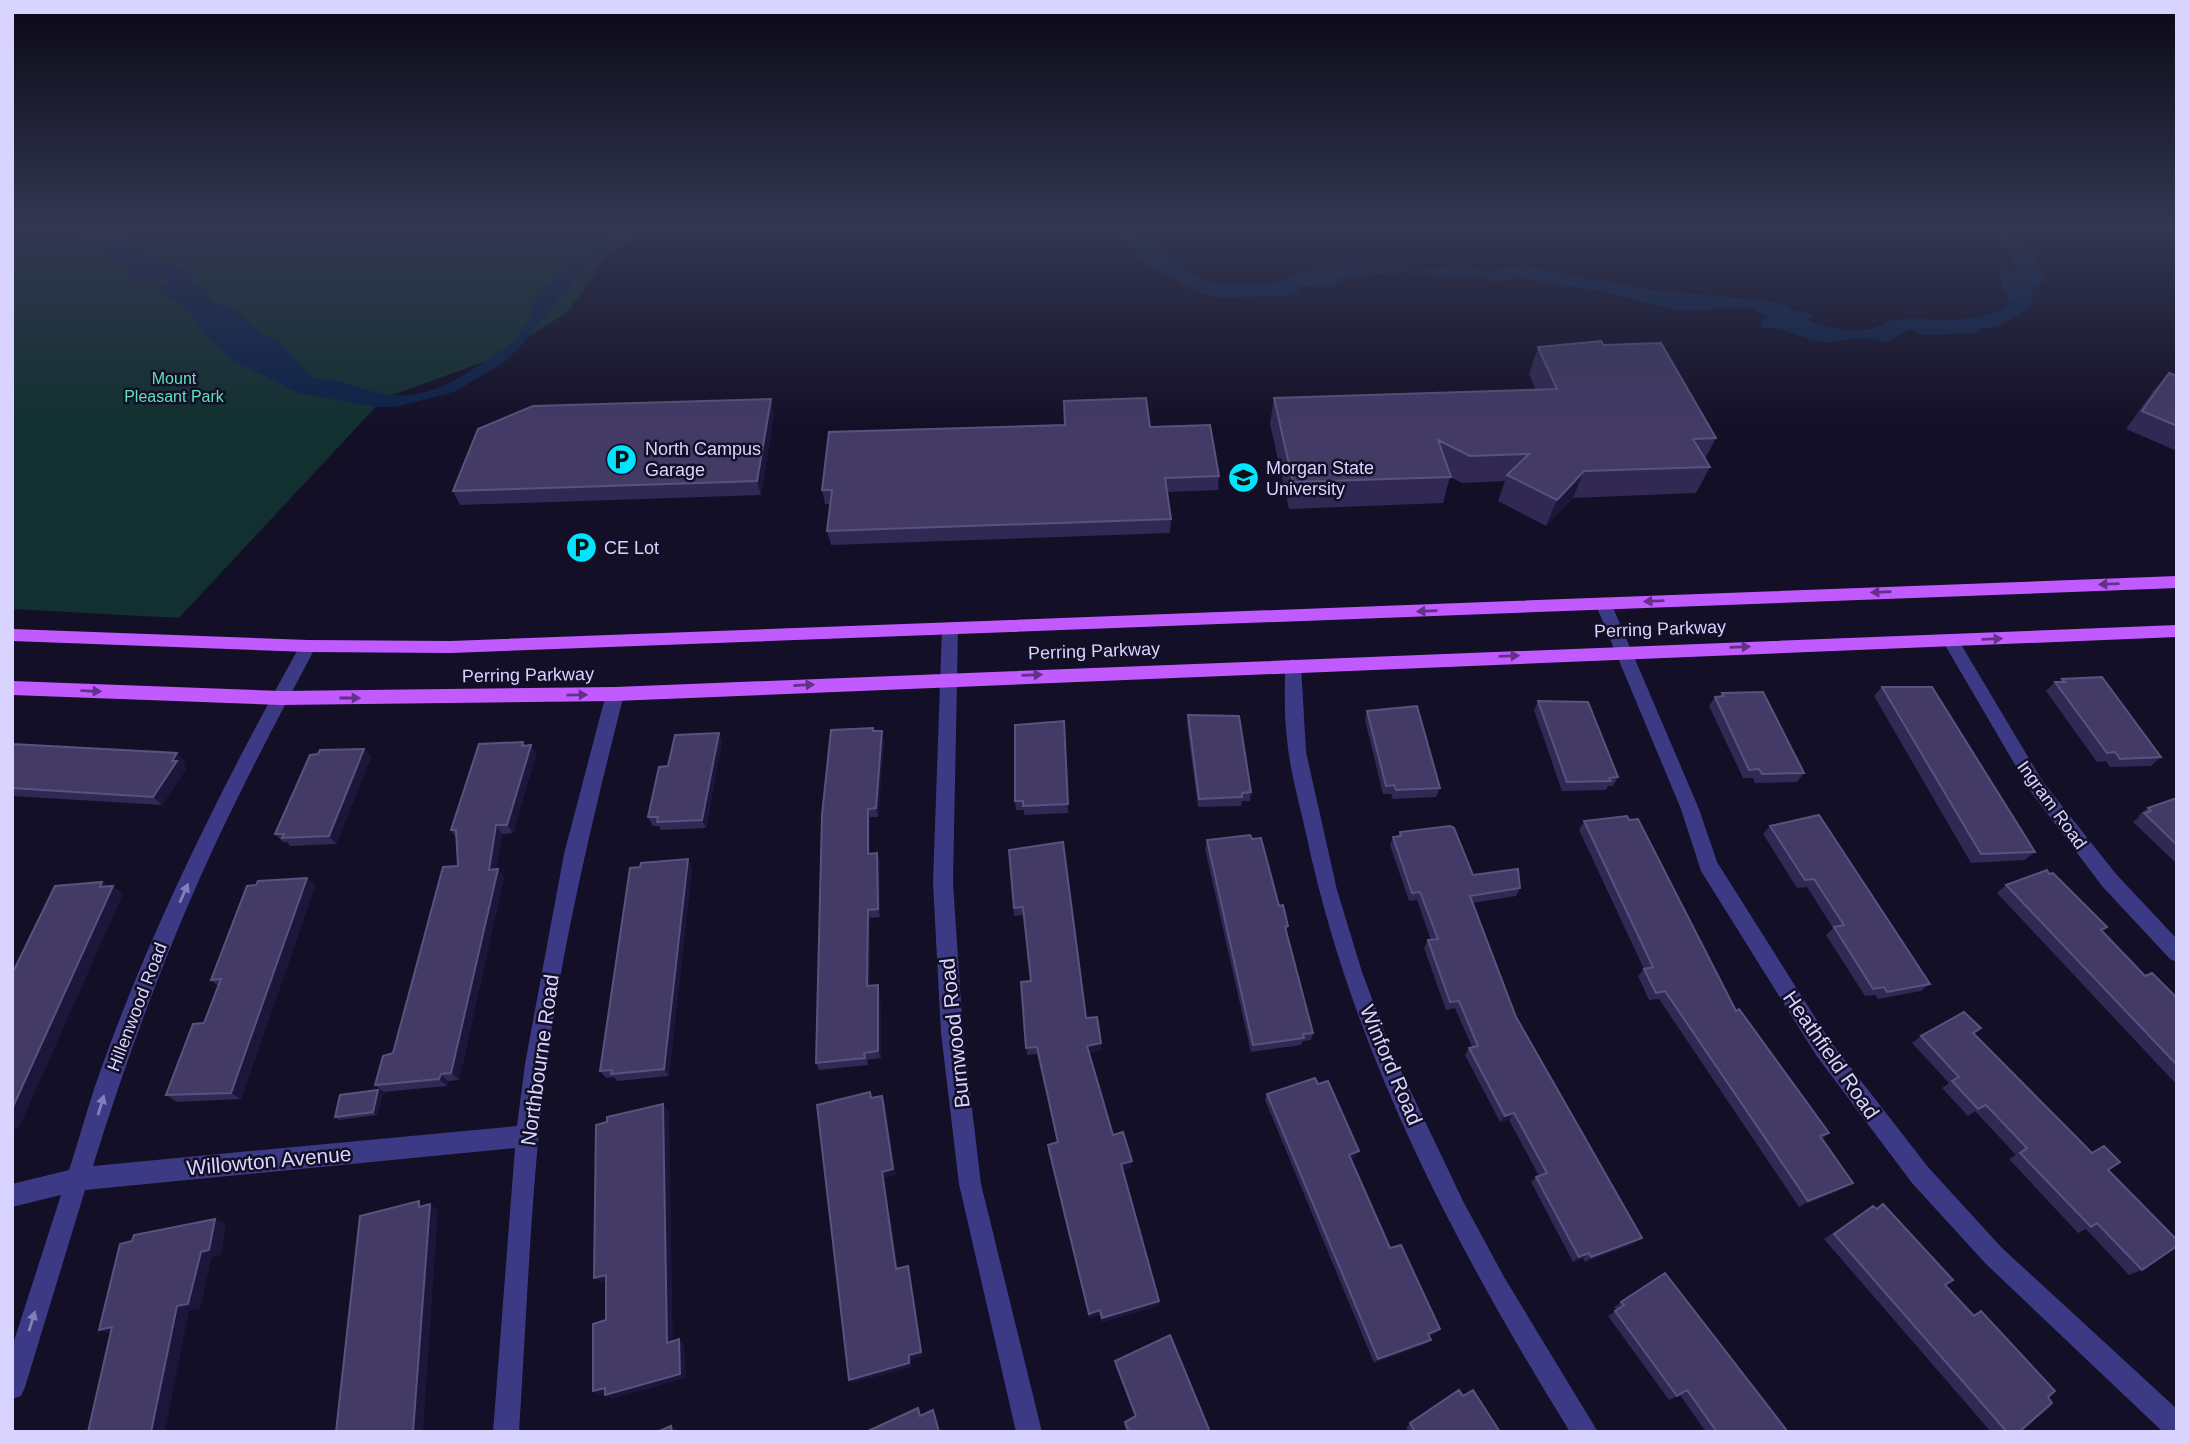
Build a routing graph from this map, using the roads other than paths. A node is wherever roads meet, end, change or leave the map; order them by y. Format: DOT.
graph roads {
  1 [pos="2177,582"];
  2 [pos="1603,603"];
  3 [pos="950,628"];
  4 [pos="2177,631"];
  5 [pos="12,635"];
  6 [pos="1951,640"];
  7 [pos="308,646"];
  8 [pos="1623,651"];
  9 [pos="1293,664"];
  10 [pos="950,678"];
  11 [pos="12,688"];
  12 [pos="615,694"];
  13 [pos="281,698"];
  14 [pos="2177,953"];
  15 [pos="527,1136"];
  16 [pos="79,1179"];
  17 [pos="12,1196"];
  18 [pos="12,1387"];
  19 [pos="2177,1427"];
  20 [pos="506,1432"];
  21 [pos="1029,1432"];
  22 [pos="1584,1432"];
  1 -- 2 [label="main road, Perring Parkway, one-way"];
  2 -- 3 [label="main road, Perring Parkway, one-way"];
  2 -- 8 [label="street, Heathfield Road"];
  3 -- 7 [label="main road, Perring Parkway"];
  3 -- 10 [label="street, Burnwood Road"];
  6 -- 4 [label="main road, Perring Parkway, one-way"];
  5 -- 7 [label="main road, Perring Parkway"];
  8 -- 6 [label="main road, Perring Parkway, one-way"];
  6 -- 14 [label="street, Ingram Road"];
  7 -- 13 [label="street, Hillenwood Road"];
  9 -- 8 [label="main road, Perring Parkway, one-way"];
  8 -- 19 [label="street, Heathfield Road"];
  10 -- 9 [label="main road, Perring Parkway, one-way"];
  9 -- 22 [label="street, Winford Road"];
  12 -- 10 [label="main road, Perring Parkway, one-way"];
  10 -- 21 [label="street, Burnwood Road"];
  11 -- 13 [label="main road, Perring Parkway, one-way"];
  13 -- 12 [label="main road, Perring Parkway, one-way"];
  12 -- 15 [label="street, Northbourne Road"];
  16 -- 13 [label="street, Hillenwood Road, one-way"];
  15 -- 16 [label="street, Willowton Avenue"];
  15 -- 20 [label="street, Northbourne Road"];
  16 -- 17 [label="street, Willowton Avenue"];
  18 -- 16 [label="street, Hillenwood Road, one-way"];
}
